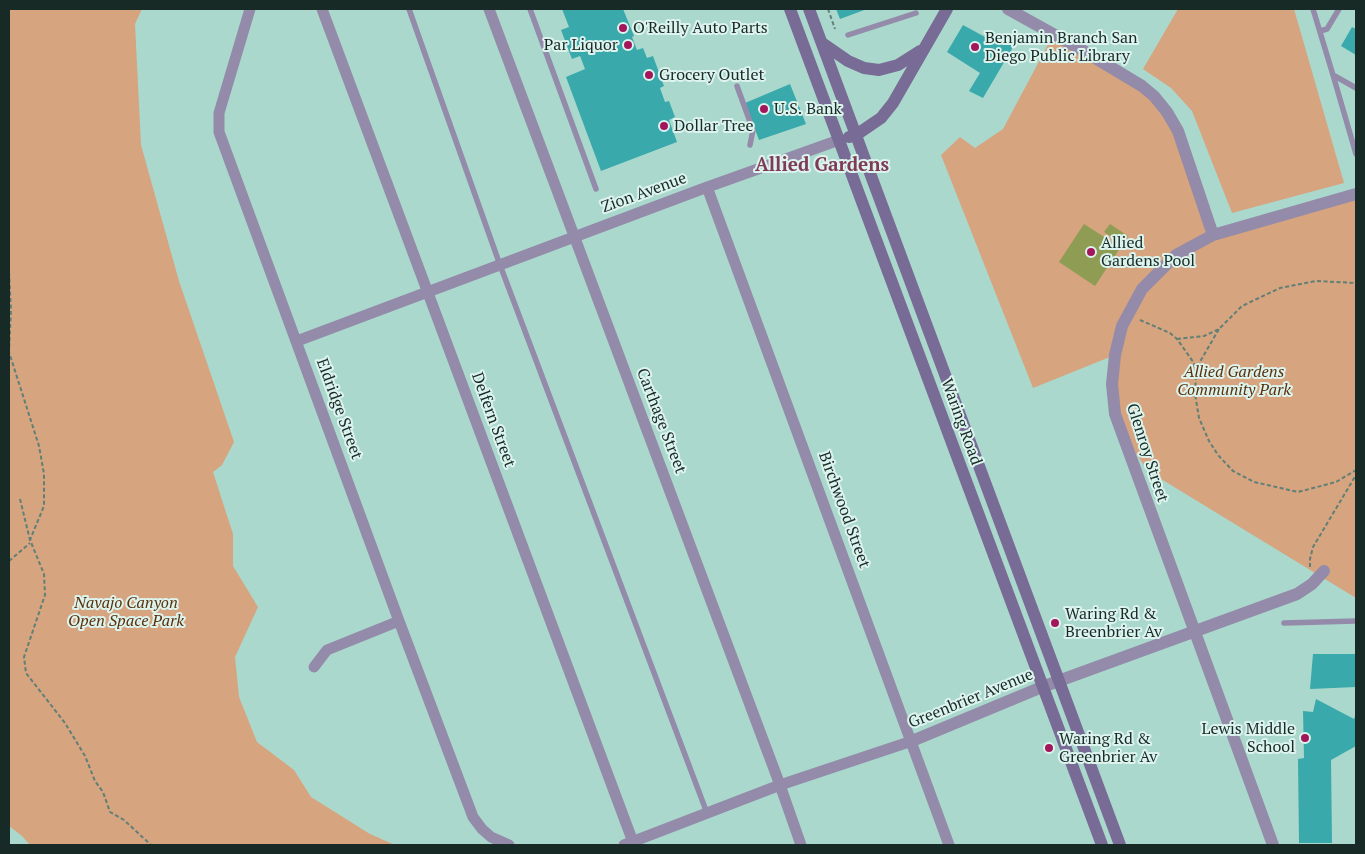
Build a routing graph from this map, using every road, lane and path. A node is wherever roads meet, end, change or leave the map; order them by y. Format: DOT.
graph roads {
  1 [pos="250,9"];
  2 [pos="322,9"];
  3 [pos="409,9"];
  4 [pos="489,9"];
  5 [pos="530,9"];
  6 [pos="790,9"];
  7 [pos="809,9"];
  8 [pos="828,9"];
  9 [pos="911,9"];
  10 [pos="947,9"];
  11 [pos="1008,9"];
  12 [pos="1313,9"];
  13 [pos="1339,9"];
  14 [pos="835,29"];
  15 [pos="1320,32"];
  16 [pos="848,35"];
  17 [pos="822,42"];
  18 [pos="924,49"];
  19 [pos="1333,75"];
  20 [pos="738,86"];
  21 [pos="1356,88"];
  22 [pos="856,135"];
  23 [pos="839,140"];
  24 [pos="750,145"];
  25 [pos="1356,154"];
  26 [pos="707,187"];
  27 [pos="596,189"];
  28 [pos="1356,194"];
  29 [pos="1213,235"];
  30 [pos="574,236"];
  31 [pos="500,265"];
  32 [pos="9,272"];
  33 [pos="1356,283"];
  34 [pos="428,292"];
  35 [pos="1127,316"];
  36 [pos="1219,329"];
  37 [pos="1177,339"];
  38 [pos="297,341"];
  39 [pos="1196,376"];
  40 [pos="1356,470"];
  41 [pos="1356,474"];
  42 [pos="20,499"];
  43 [pos="30,541"];
  44 [pos="9,560"];
  45 [pos="1322,573"];
  46 [pos="399,620"];
  47 [pos="1356,621"];
  48 [pos="1284,623"];
  49 [pos="1194,632"];
  50 [pos="314,667"];
  51 [pos="1059,681"];
  52 [pos="1042,687"];
  53 [pos="912,741"];
  54 [pos="780,785"];
  55 [pos="707,813"];
  56 [pos="628,844"];
  57 [pos="151,845"];
  58 [pos="509,845"];
  59 [pos="801,845"];
  60 [pos="949,845"];
  61 [pos="1102,845"];
  62 [pos="1120,845"];
  63 [pos="1273,845"];
  1 -- 38 [label="street, Eldridge Street"];
  2 -- 34 [label="street, Delfern Street"];
  3 -- 31 [label="lane"];
  4 -- 30 [label="street, Carthage Street"];
  5 -- 27 [label="lane"];
  6 -- 23 [label="main road, Waring Road"];
  7 -- 17 [label="main road, Waring Road"];
  8 -- 14 [label="path"];
  9 -- 16 [label="lane"];
  10 -- 18 [label="main road, Zion Avenue"];
  11 -- 29 [label="street"];
  12 -- 15 [label="lane"];
  13 -- 15 [label="lane"];
  15 -- 19 [label="lane"];
  17 -- 18 [label="main road"];
  17 -- 22 [label="main road, Waring Road"];
  18 -- 22 [label="main road, Zion Avenue"];
  19 -- 21 [label="lane"];
  19 -- 25 [label="lane"];
  20 -- 24 [label="lane"];
  22 -- 23 [label="main road, Zion Avenue"];
  22 -- 51 [label="main road, Waring Road"];
  23 -- 26 [label="street, Zion Avenue"];
  23 -- 52 [label="main road, Waring Road"];
  26 -- 30 [label="street, Zion Avenue"];
  26 -- 53 [label="street, Birchwood Street"];
  28 -- 29 [label="street"];
  29 -- 35 [label="street, Glenroy Street"];
  30 -- 31 [label="street, Zion Avenue"];
  30 -- 54 [label="street, Carthage Street"];
  31 -- 34 [label="street, Zion Avenue"];
  31 -- 55 [label="lane"];
  32 -- 43 [label="path"];
  33 -- 36 [label="path"];
  34 -- 38 [label="street, Zion Avenue"];
  34 -- 56 [label="street, Delfern Street"];
  35 -- 37 [label="path"];
  35 -- 49 [label="street, Glenroy Street"];
  36 -- 37 [label="path"];
  36 -- 39 [label="path"];
  37 -- 39 [label="path"];
  38 -- 46 [label="street, Eldridge Street"];
  39 -- 40 [label="path"];
  41 -- 45 [label="path"];
  42 -- 43 [label="path"];
  43 -- 44 [label="path"];
  43 -- 57 [label="path"];
  45 -- 49 [label="street, Greenbrier Avenue"];
  46 -- 50 [label="street"];
  46 -- 58 [label="street, Eldridge Street"];
  47 -- 48 [label="lane"];
  49 -- 51 [label="street, Greenbrier Avenue"];
  49 -- 63 [label="street, Glenroy Street"];
  51 -- 52 [label="street, Greenbrier Avenue"];
  51 -- 62 [label="main road, Waring Road"];
  52 -- 53 [label="street, Greenbrier Avenue"];
  52 -- 61 [label="main road, Waring Road"];
  53 -- 54 [label="street, Greenbrier Avenue"];
  53 -- 60 [label="street, Birchwood Street"];
  54 -- 55 [label="street, Greenbrier Avenue"];
  54 -- 59 [label="street, Carthage Street"];
  55 -- 56 [label="street, Greenbrier Avenue"];
}
